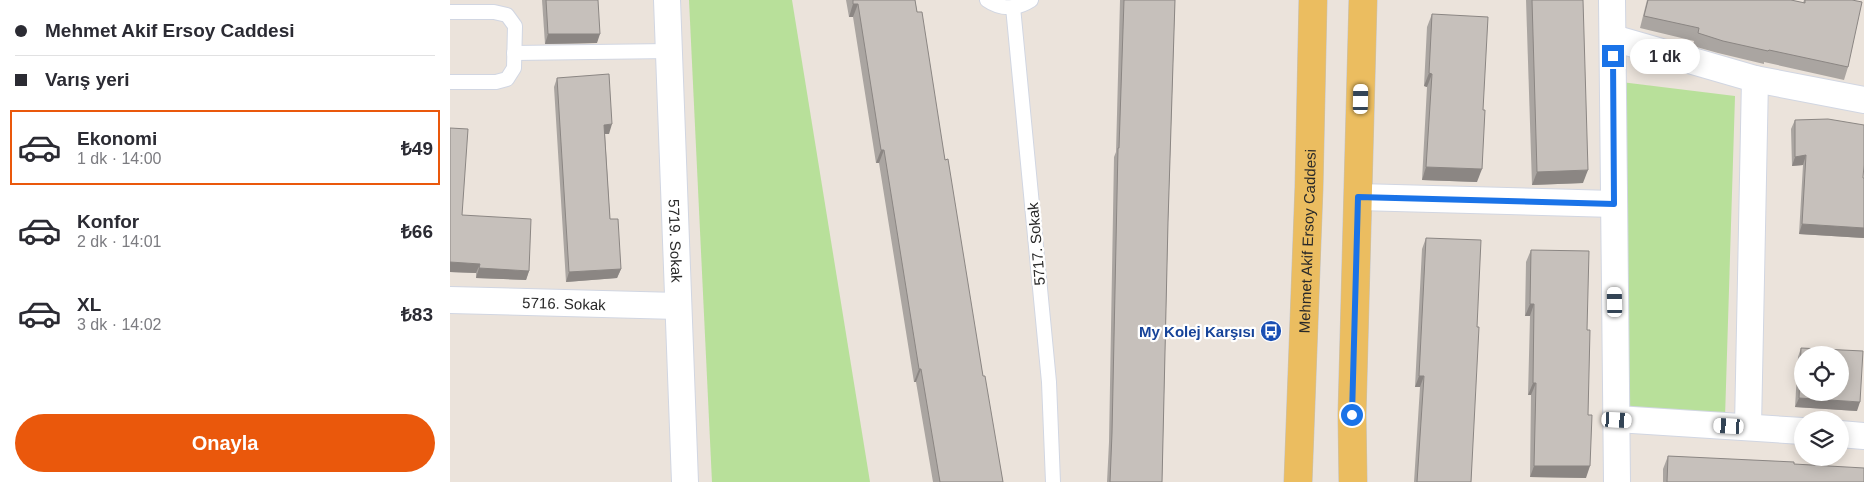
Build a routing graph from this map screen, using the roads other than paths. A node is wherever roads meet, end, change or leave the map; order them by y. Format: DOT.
graph roads {
  1 [pos="667,0"];
  2 [pos="987,0"];
  3 [pos="1031,0"];
  4 [pos="1314,0"];
  5 [pos="1363,0"];
  6 [pos="1612,0"];
  7 [pos="1013,7"];
  8 [pos="450,12"];
  9 [pos="1613,38"];
  10 [pos="670,51"];
  11 [pos="514,53"];
  12 [pos="1754,78"];
  13 [pos="450,82"];
  14 [pos="1864,100"];
  15 [pos="1358,197"];
  16 [pos="1614,204"];
  17 [pos="450,300"];
  18 [pos="678,306"];
  19 [pos="1617,420"];
  20 [pos="1748,427"];
  21 [pos="1794,430"];
  22 [pos="1849,435"];
  23 [pos="1864,436"];
  24 [pos="685,482"];
  25 [pos="1053,482"];
  26 [pos="1298,482"];
  27 [pos="1353,482"];
  28 [pos="1617,482"];
  1 -- 10 [label="street, 5719. Sokak"];
  2 -- 7 [label="lane"];
  3 -- 7 [label="lane"];
  4 -- 26 [label="main road, Mehmet Akif Ersoy Caddesi"];
  5 -- 15 [label="main road"];
  6 -- 9 [label="street"];
  7 -- 25 [label="lane, 5717. Sokak"];
  8 -- 11 [label="lane"];
  9 -- 12 [label="street"];
  9 -- 16 [label="street"];
  10 -- 11 [label="lane"];
  10 -- 18 [label="street, 5719. Sokak"];
  11 -- 13 [label="lane"];
  12 -- 14 [label="street"];
  12 -- 20 [label="street"];
  15 -- 16 [label="street"];
  15 -- 27 [label="main road"];
  16 -- 19 [label="street"];
  17 -- 18 [label="street, 5716. Sokak"];
  18 -- 24 [label="street, 5719. Sokak"];
  19 -- 20 [label="street"];
  19 -- 28 [label="street"];
  20 -- 21 [label="street"];
  22 -- 23 [label="street"];
}
